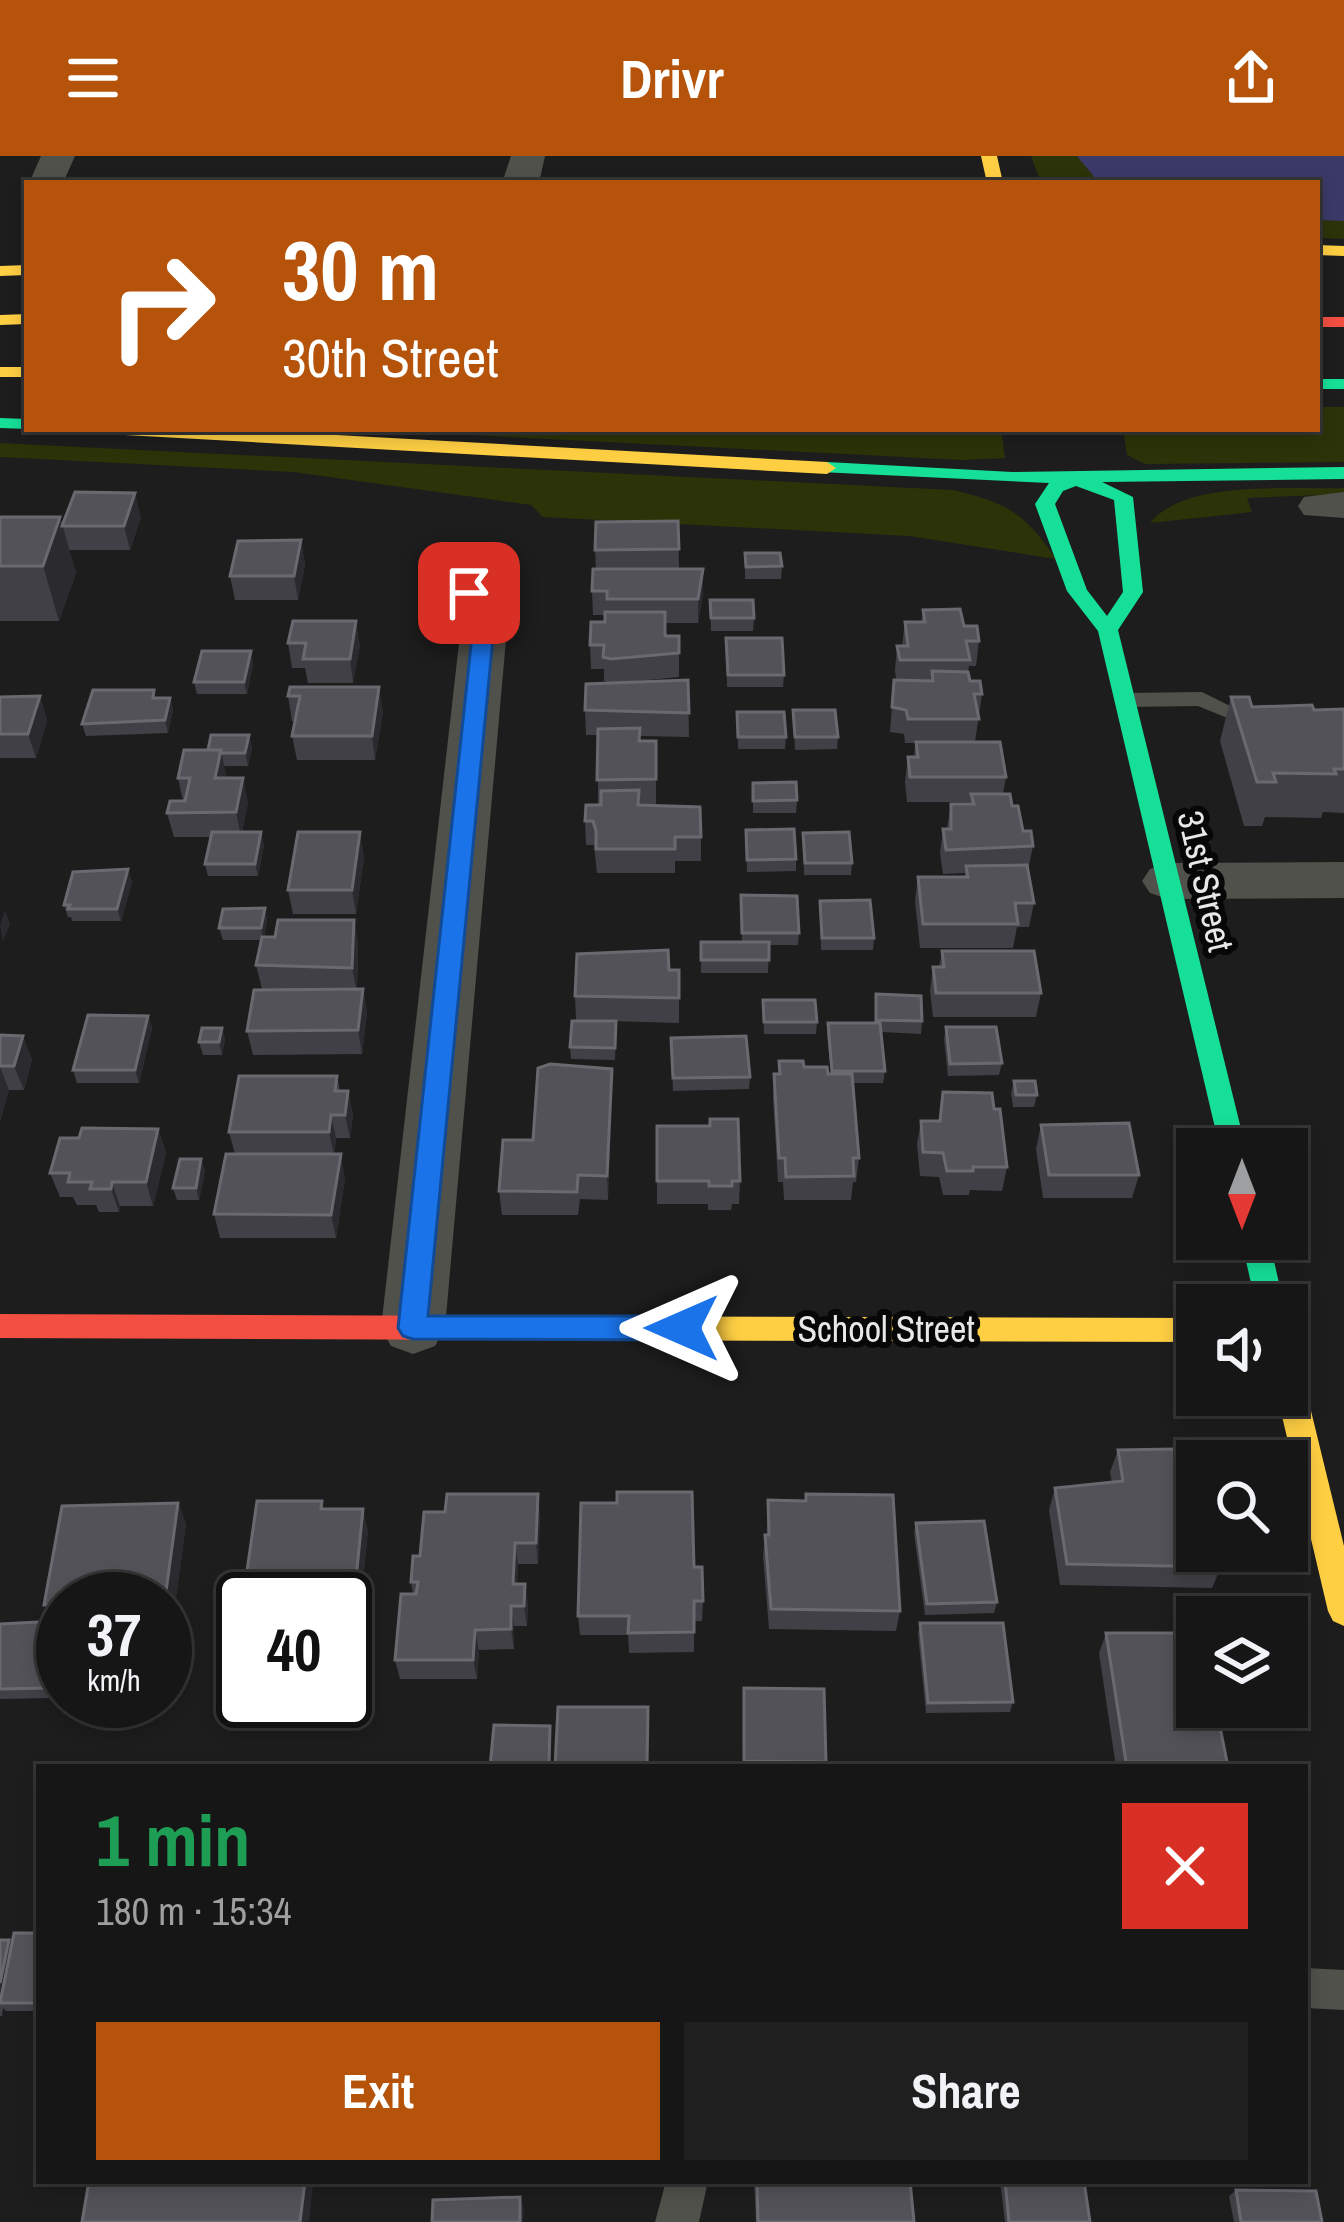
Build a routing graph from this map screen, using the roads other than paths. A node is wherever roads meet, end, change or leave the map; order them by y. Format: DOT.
graph roads {
  1 [pos="198,432"];
  2 [pos="1072,468"];
  3 [pos="1336,494"];
  4 [pos="446,573"];
  5 [pos="1108,630"];
  6 [pos="1126,700"];
  7 [pos="1230,712"];
  8 [pos="1344,880"];
  9 [pos="1168,881"];
  10 [pos="1228,1128"];
  11 [pos="0,1326"];
  12 [pos="413,1328"];
  13 [pos="1176,1330"];
  14 [pos="1302,1416"];
  15 [pos="1330,1494"];
  16 [pos="1344,1611"];
  17 [pos="1308,1988"];
  18 [pos="1344,1990"];
  19 [pos="686,2184"];
  20 [pos="677,2222"];
  1 -- 2 [label="main road"];
  2 -- 3 [label="main road"];
  2 -- 5 [label="main road, 31st Street"];
  2 -- 5 [label="main road"];
  4 -- 12 [label="street"];
  5 -- 6 [label="main road, 31st Street"];
  6 -- 7 [label="lane"];
  6 -- 9 [label="main road, 31st Street"];
  8 -- 9 [label="street"];
  9 -- 10 [label="main road, 31st Street"];
  11 -- 12 [label="main road, School Street"];
  12 -- 13 [label="main road, School Street"];
  14 -- 15 [label="main road"];
  15 -- 16 [label="main road"];
  17 -- 18 [label="lane"];
  19 -- 20 [label="lane"];
}
